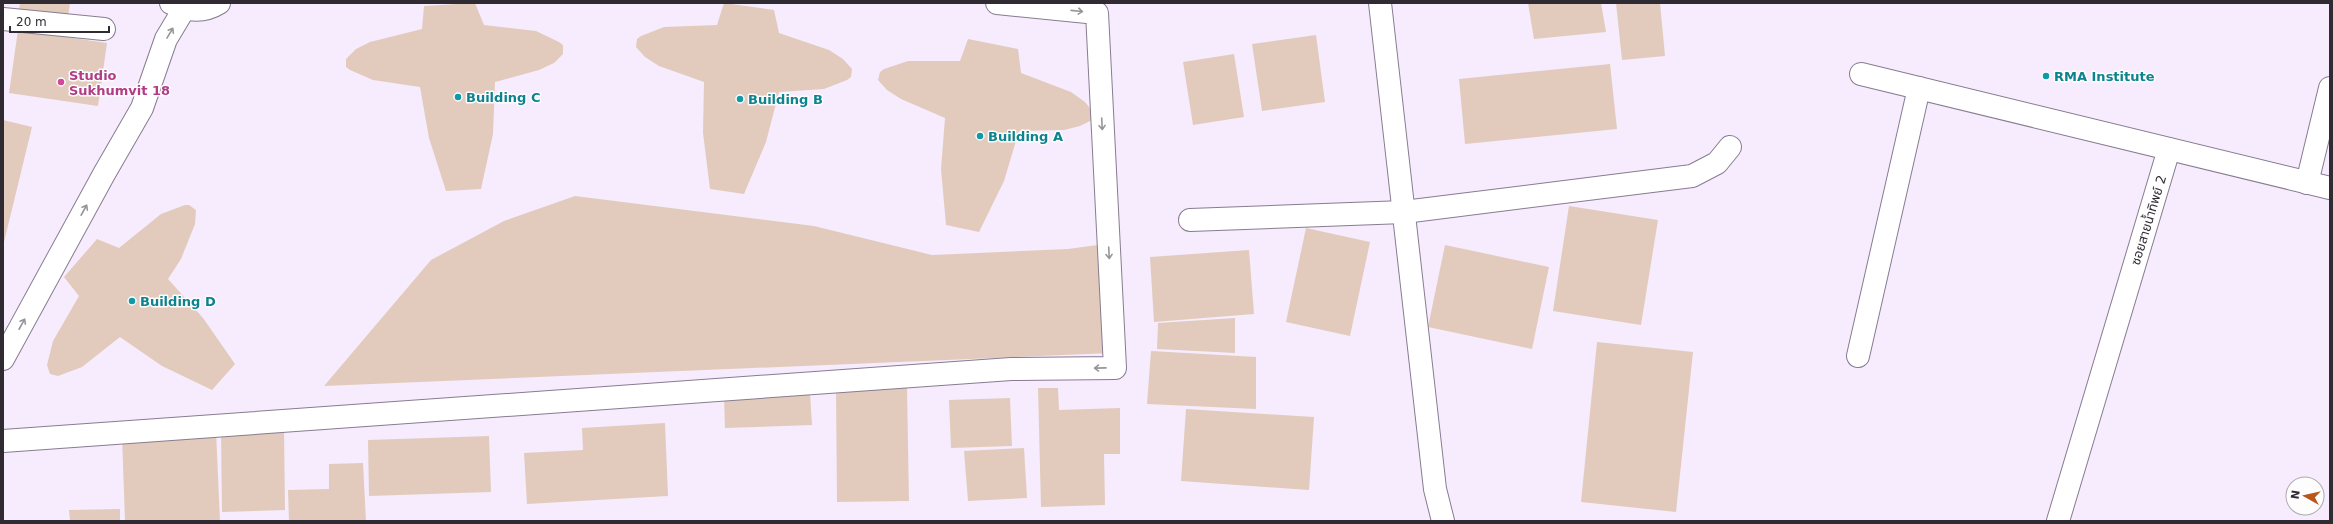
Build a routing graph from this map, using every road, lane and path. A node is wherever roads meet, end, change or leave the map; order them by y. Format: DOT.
graph roads {
  1 [pos="219,3"];
  2 [pos="996,3"];
  3 [pos="1380,3"];
  4 [pos="178,6"];
  5 [pos="3,19"];
  6 [pos="104,29"];
  7 [pos="1861,74"];
  8 [pos="1920,88"];
  9 [pos="2330,88"];
  10 [pos="1730,147"];
  11 [pos="2169,149"];
  12 [pos="2307,183"];
  13 [pos="2330,188"];
  14 [pos="1404,212"];
  15 [pos="1190,220"];
  16 [pos="1858,356"];
  17 [pos="3,359"];
  18 [pos="3,442"];
  19 [pos="1442,521"];
  20 [pos="2058,521"];
  1 -- 4 [label="street"];
  2 -- 18 [label="street, one-way"];
  3 -- 14 [label="street"];
  17 -- 4 [label="street, one-way"];
  5 -- 6 [label="street"];
  7 -- 8 [label="street"];
  8 -- 11 [label="street"];
  8 -- 16 [label="street"];
  9 -- 12 [label="street"];
  10 -- 14 [label="street"];
  11 -- 12 [label="street"];
  11 -- 20 [label="street, ซอยสายน้ำทิพย์ 2"];
  12 -- 13 [label="street"];
  14 -- 15 [label="street"];
  14 -- 19 [label="street"];
}
